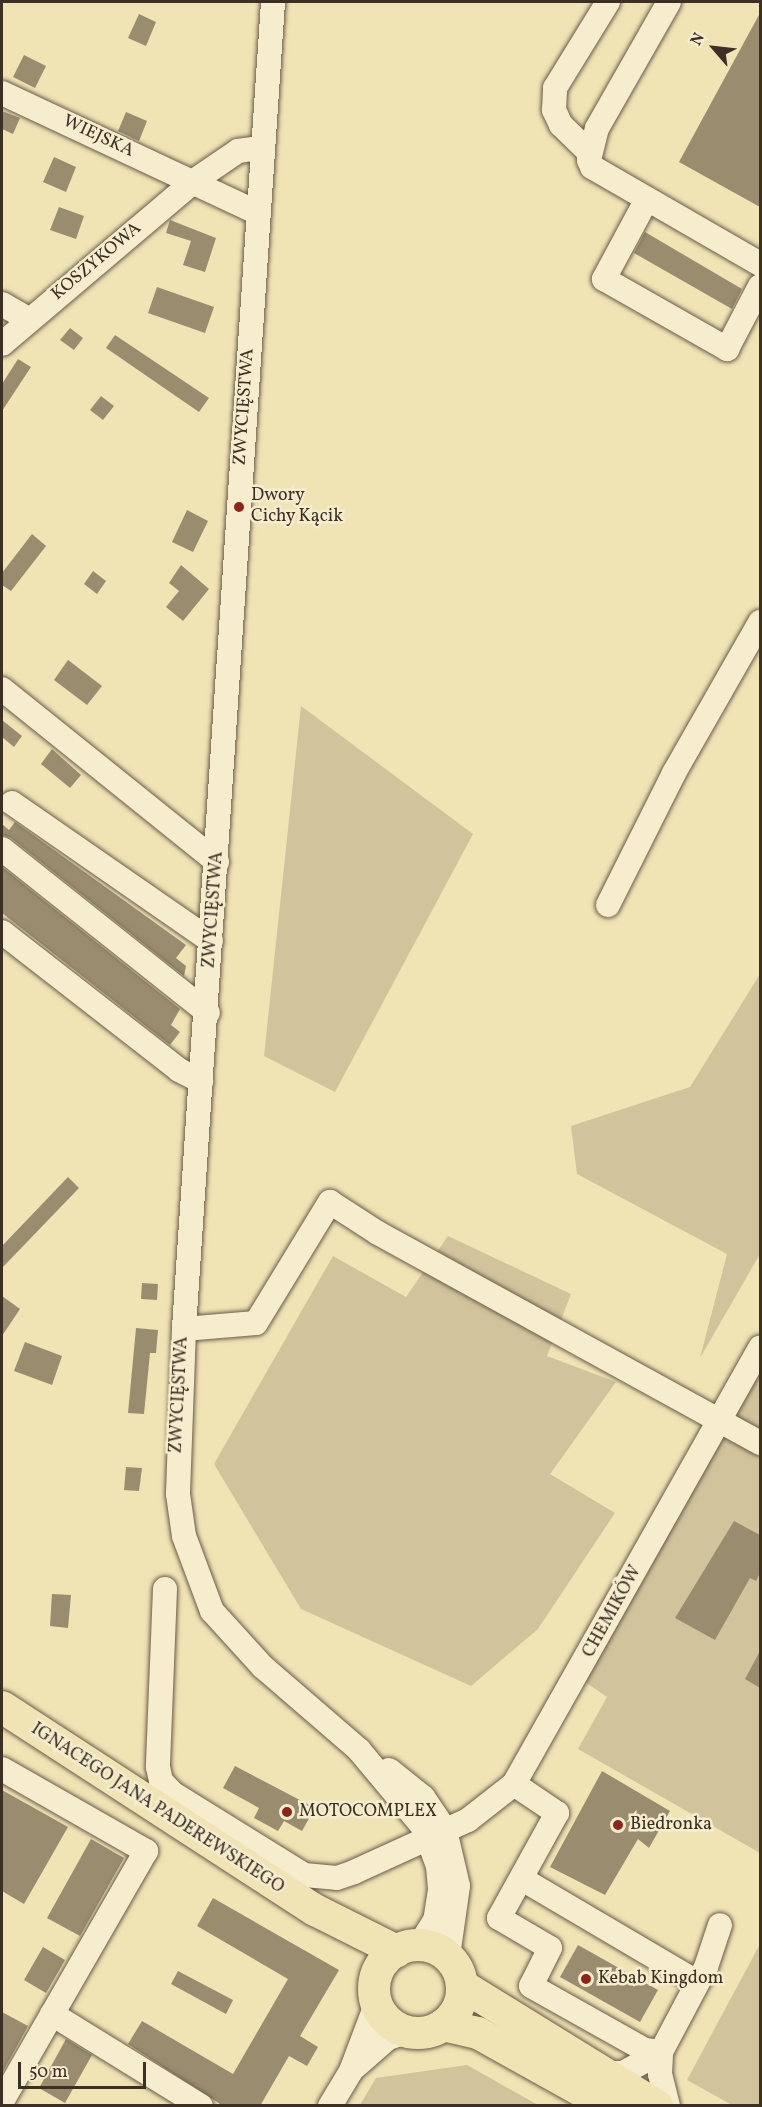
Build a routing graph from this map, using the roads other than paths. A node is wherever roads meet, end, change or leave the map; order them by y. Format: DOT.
graph roads {
  1 [pos="273,2"];
  2 [pos="608,2"];
  3 [pos="669,2"];
  4 [pos="2,93"];
  5 [pos="260,148"];
  6 [pos="589,152"];
  7 [pos="194,181"];
  8 [pos="647,199"];
  9 [pos="256,212"];
  10 [pos="760,264"];
  11 [pos="760,286"];
  12 [pos="2,304"];
  13 [pos="28,319"];
  14 [pos="2,344"];
  15 [pos="760,622"];
  16 [pos="2,688"];
  17 [pos="12,803"];
  18 [pos="2,849"];
  19 [pos="217,862"];
  20 [pos="608,905"];
  21 [pos="2,932"];
  22 [pos="211,941"];
  23 [pos="208,1013"];
  24 [pos="201,1081"];
  25 [pos="184,1329"];
  26 [pos="760,1348"];
  27 [pos="720,1419"];
  28 [pos="760,1443"];
  29 [pos="165,1588"];
  30 [pos="2,1707"];
  31 [pos="2,1770"];
  32 [pos="514,1784"];
  33 [pos="436,1833"];
  34 [pos="522,1879"];
  35 [pos="720,1925"];
  36 [pos="411,1956"];
  37 [pos="695,1981"];
  38 [pos="463,1986"];
  39 [pos="376,2005"];
  40 [pos="52,2014"];
  41 [pos="443,2025"];
  42 [pos="407,2032"];
  43 [pos="661,2052"];
  44 [pos="351,2071"];
  45 [pos="603,2073"];
  46 [pos="2,2101"];
  47 [pos="201,2106"];
  48 [pos="330,2106"];
  49 [pos="609,2106"];
  50 [pos="657,2106"];
  51 [pos="668,2106"];
  1 -- 5 [label="street, ZWYCIĘSTWA"];
  2 -- 6 [label="street"];
  3 -- 6 [label="street"];
  4 -- 7 [label="street, WIEJSKA"];
  5 -- 7 [label="street, KOSZYKOWA"];
  5 -- 9 [label="street, ZWYCIĘSTWA"];
  6 -- 8 [label="street"];
  7 -- 9 [label="street"];
  7 -- 13 [label="street, KOSZYKOWA"];
  8 -- 10 [label="street"];
  8 -- 11 [label="street"];
  9 -- 19 [label="street, ZWYCIĘSTWA"];
  12 -- 13 [label="street"];
  13 -- 14 [label="street, KOSZYKOWA"];
  15 -- 20 [label="street"];
  16 -- 19 [label="street"];
  17 -- 22 [label="street"];
  18 -- 23 [label="street"];
  19 -- 22 [label="street, ZWYCIĘSTWA"];
  21 -- 24 [label="street"];
  22 -- 23 [label="street, ZWYCIĘSTWA"];
  23 -- 24 [label="street, ZWYCIĘSTWA"];
  24 -- 25 [label="street, ZWYCIĘSTWA"];
  25 -- 27 [label="street"];
  25 -- 33 [label="street, ZWYCIĘSTWA"];
  26 -- 27 [label="street, CHEMIKÓW"];
  27 -- 28 [label="street"];
  27 -- 32 [label="street, CHEMIKÓW"];
  29 -- 33 [label="street, CHEMIKÓW"];
  30 -- 36 [label="main road, IGNACEGO JANA PADEREWSKIEGO"];
  31 -- 40 [label="street"];
  32 -- 33 [label="street, CHEMIKÓW"];
  32 -- 34 [label="street"];
  33 -- 36 [label="street, ZWYCIĘSTWA"];
  34 -- 37 [label="street"];
  34 -- 43 [label="street"];
  35 -- 37 [label="street"];
  36 -- 38 [label="main road"];
  36 -- 39 [label="main road"];
  37 -- 43 [label="street"];
  38 -- 41 [label="main road"];
  38 -- 45 [label="main road"];
  39 -- 42 [label="main road"];
  39 -- 44 [label="street"];
  40 -- 46 [label="street"];
  40 -- 47 [label="street"];
  41 -- 42 [label="main road"];
  41 -- 49 [label="main road"];
  42 -- 44 [label="street"];
  43 -- 45 [label="street"];
  43 -- 51 [label="street"];
  44 -- 48 [label="street"];
  45 -- 50 [label="main road"];
}
